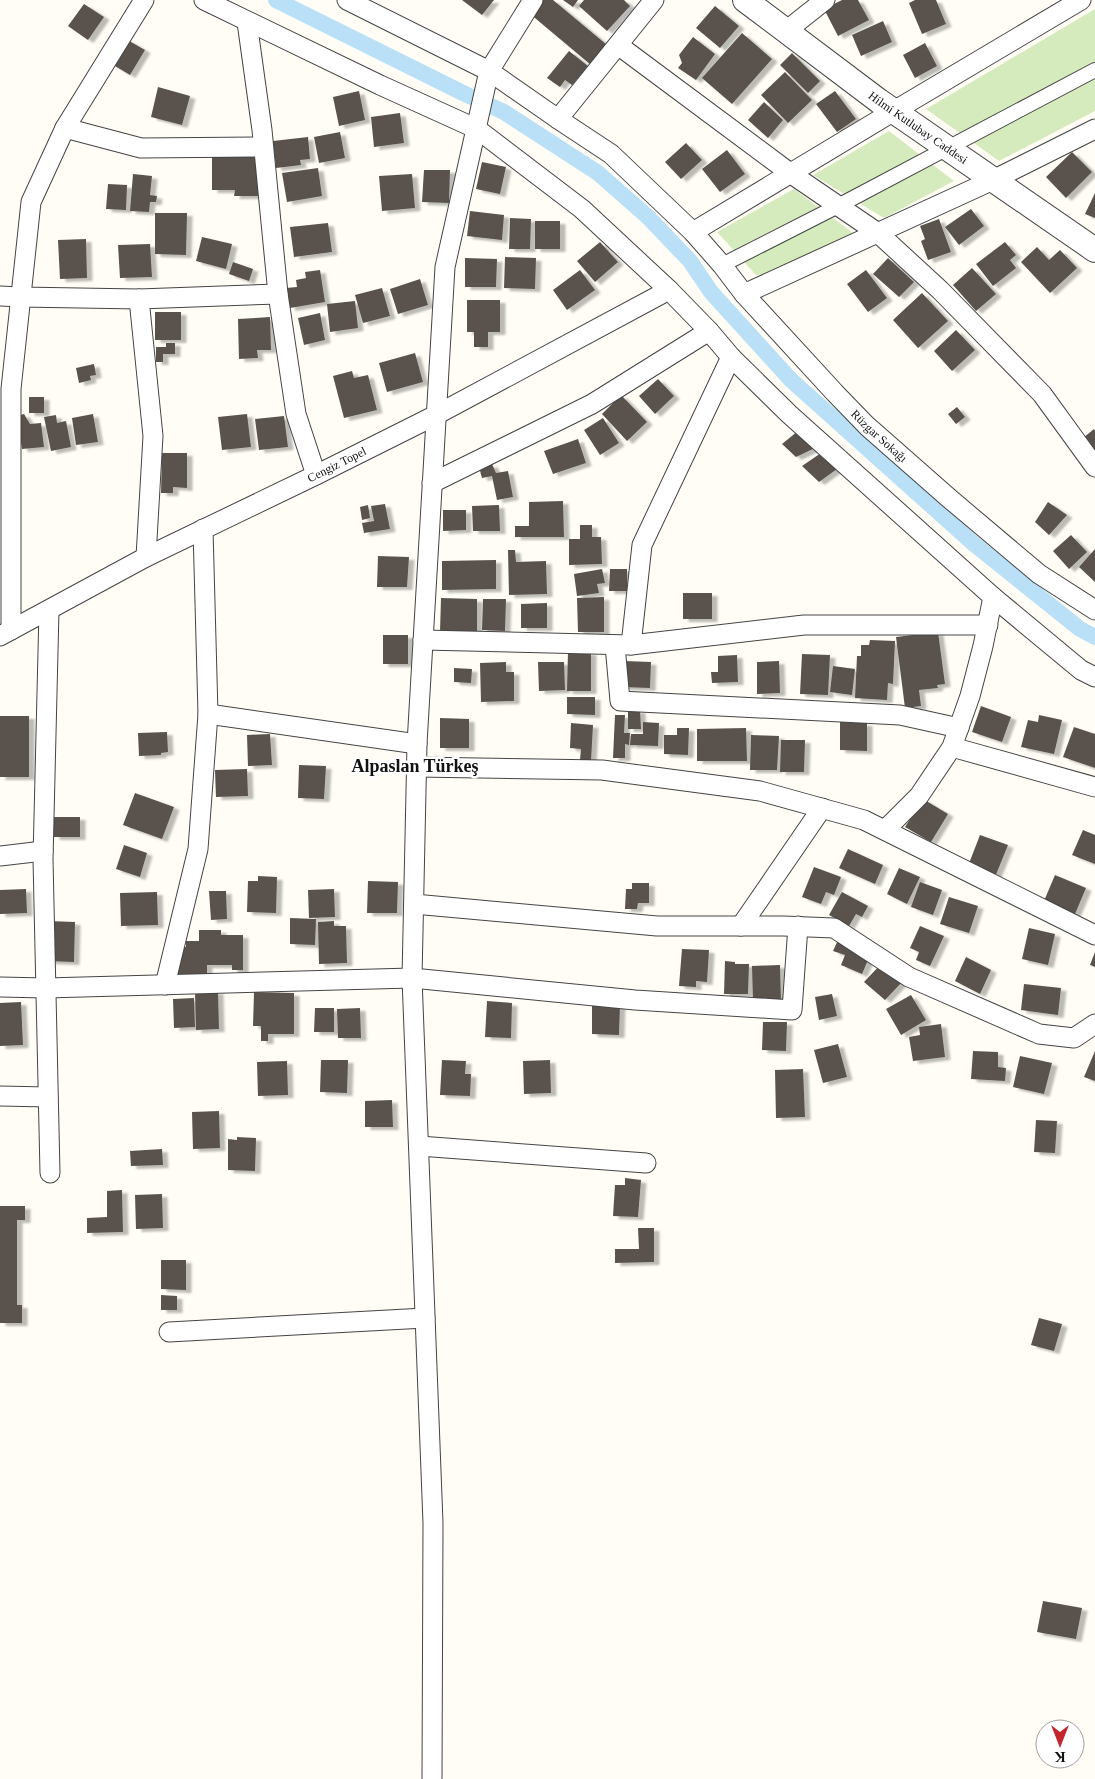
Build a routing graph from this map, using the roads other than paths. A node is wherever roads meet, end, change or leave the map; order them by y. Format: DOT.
graph roads {
  1 [pos="144,0"];
  2 [pos="204,0"];
  3 [pos="347,0"];
  4 [pos="533,0"];
  5 [pos="654,0"];
  6 [pos="744,0"];
  7 [pos="825,0"];
  8 [pos="1081,0"];
  9 [pos="247,22"];
  10 [pos="786,31"];
  11 [pos="618,45"];
  12 [pos="1095,70"];
  13 [pos="489,71"];
  14 [pos="894,111"];
  15 [pos="558,120"];
  16 [pos="65,128"];
  17 [pos="477,129"];
  18 [pos="1095,129"];
  19 [pos="263,147"];
  20 [pos="948,148"];
  21 [pos="790,173"];
  22 [pos="993,180"];
  23 [pos="838,206"];
  24 [pos="693,232"];
  25 [pos="878,233"];
  26 [pos="1095,250"];
  27 [pos="722,265"];
  28 [pos="669,290"];
  29 [pos="278,294"];
  30 [pos="744,294"];
  31 [pos="0,296"];
  32 [pos="20,298"];
  33 [pos="139,299"];
  34 [pos="709,331"];
  35 [pos="731,356"];
  36 [pos="436,414"];
  37 [pos="1095,466"];
  38 [pos="316,475"];
  39 [pos="432,483"];
  40 [pos="203,529"];
  41 [pos="146,557"];
  42 [pos="993,598"];
  43 [pos="49,610"];
  44 [pos="1095,610"];
  45 [pos="988,625"];
  46 [pos="6,633"];
  47 [pos="424,640"];
  48 [pos="623,645"];
  49 [pos="1095,677"];
  50 [pos="208,714"];
  51 [pos="959,728"];
  52 [pos="418,744"];
  53 [pos="952,747"];
  54 [pos="417,767"];
  55 [pos="1095,787"];
  56 [pos="822,808"];
  57 [pos="885,830"];
  58 [pos="43,852"];
  59 [pos="0,856"];
  60 [pos="414,904"];
  61 [pos="741,926"];
  62 [pos="798,926"];
  63 [pos="1095,935"];
  64 [pos="412,978"];
  65 [pos="165,985"];
  66 [pos="0,987"];
  67 [pos="46,988"];
  68 [pos="1095,1024"];
  69 [pos="0,1096"];
  70 [pos="48,1097"];
  71 [pos="419,1146"];
  72 [pos="646,1163"];
  73 [pos="50,1173"];
  74 [pos="425,1318"];
  75 [pos="169,1332"];
  76 [pos="432,1779"];
  1 -- 16 [label="street"];
  2 -- 9 [label="street"];
  3 -- 13 [label="street, Rüzgar Sokağı"];
  4 -- 13 [label="street"];
  5 -- 11 [label="street"];
  6 -- 10 [label="street, Hilmi Kutlubay Caddesi"];
  7 -- 10 [label="street"];
  8 -- 14 [label="street"];
  9 -- 17 [label="street"];
  9 -- 19 [label="street"];
  10 -- 14 [label="street, Hilmi Kutlubay Caddesi"];
  11 -- 15 [label="street"];
  11 -- 21 [label="street"];
  12 -- 20 [label="street"];
  13 -- 15 [label="street, Rüzgar Sokağı"];
  13 -- 17 [label="street"];
  14 -- 20 [label="street, Hilmi Kutlubay Caddesi"];
  14 -- 21 [label="street"];
  15 -- 24 [label="street, Rüzgar Sokağı"];
  16 -- 19 [label="street"];
  16 -- 32 [label="street"];
  17 -- 28 [label="street"];
  17 -- 36 [label="street"];
  18 -- 22 [label="street"];
  19 -- 29 [label="street"];
  20 -- 22 [label="street, Hilmi Kutlubay Caddesi"];
  20 -- 23 [label="street"];
  21 -- 23 [label="street"];
  21 -- 24 [label="street"];
  22 -- 25 [label="street"];
  22 -- 26 [label="street, Hilmi Kutlubay Caddesi"];
  23 -- 25 [label="street"];
  23 -- 27 [label="street"];
  24 -- 27 [label="street, Rüzgar Sokağı"];
  25 -- 30 [label="street"];
  25 -- 37 [label="street"];
  27 -- 30 [label="street, Rüzgar Sokağı"];
  28 -- 34 [label="street"];
  28 -- 36 [label="street, Cengiz Topel"];
  29 -- 33 [label="street"];
  29 -- 38 [label="street"];
  30 -- 44 [label="street, Rüzgar Sokağı"];
  31 -- 32 [label="street"];
  32 -- 33 [label="street"];
  32 -- 46 [label="street"];
  33 -- 41 [label="street"];
  34 -- 35 [label="street"];
  34 -- 39 [label="street"];
  35 -- 42 [label="street"];
  35 -- 48 [label="street"];
  36 -- 38 [label="street, Cengiz Topel"];
  36 -- 39 [label="street"];
  38 -- 40 [label="street, Cengiz Topel"];
  39 -- 47 [label="street"];
  40 -- 41 [label="street, Cengiz Topel"];
  40 -- 50 [label="street"];
  41 -- 43 [label="street, Cengiz Topel"];
  42 -- 45 [label="street"];
  42 -- 49 [label="street"];
  43 -- 46 [label="street, Cengiz Topel"];
  43 -- 58 [label="street"];
  45 -- 48 [label="street"];
  45 -- 51 [label="street"];
  47 -- 48 [label="street"];
  47 -- 52 [label="street"];
  48 -- 51 [label="street"];
  50 -- 52 [label="street"];
  50 -- 65 [label="street"];
  51 -- 53 [label="street"];
  52 -- 54 [label="street"];
  53 -- 55 [label="street"];
  53 -- 57 [label="street"];
  54 -- 56 [label="street"];
  54 -- 60 [label="street"];
  56 -- 57 [label="street"];
  56 -- 61 [label="street"];
  57 -- 63 [label="street"];
  58 -- 59 [label="street"];
  58 -- 67 [label="street"];
  60 -- 61 [label="street"];
  60 -- 64 [label="street"];
  61 -- 62 [label="street"];
  62 -- 64 [label="street"];
  62 -- 68 [label="street"];
  64 -- 65 [label="street"];
  64 -- 71 [label="street"];
  65 -- 67 [label="street"];
  66 -- 67 [label="street"];
  67 -- 70 [label="street"];
  69 -- 70 [label="street"];
  70 -- 73 [label="street"];
  71 -- 72 [label="street"];
  71 -- 74 [label="street"];
  74 -- 75 [label="street"];
  74 -- 76 [label="street"];
}
